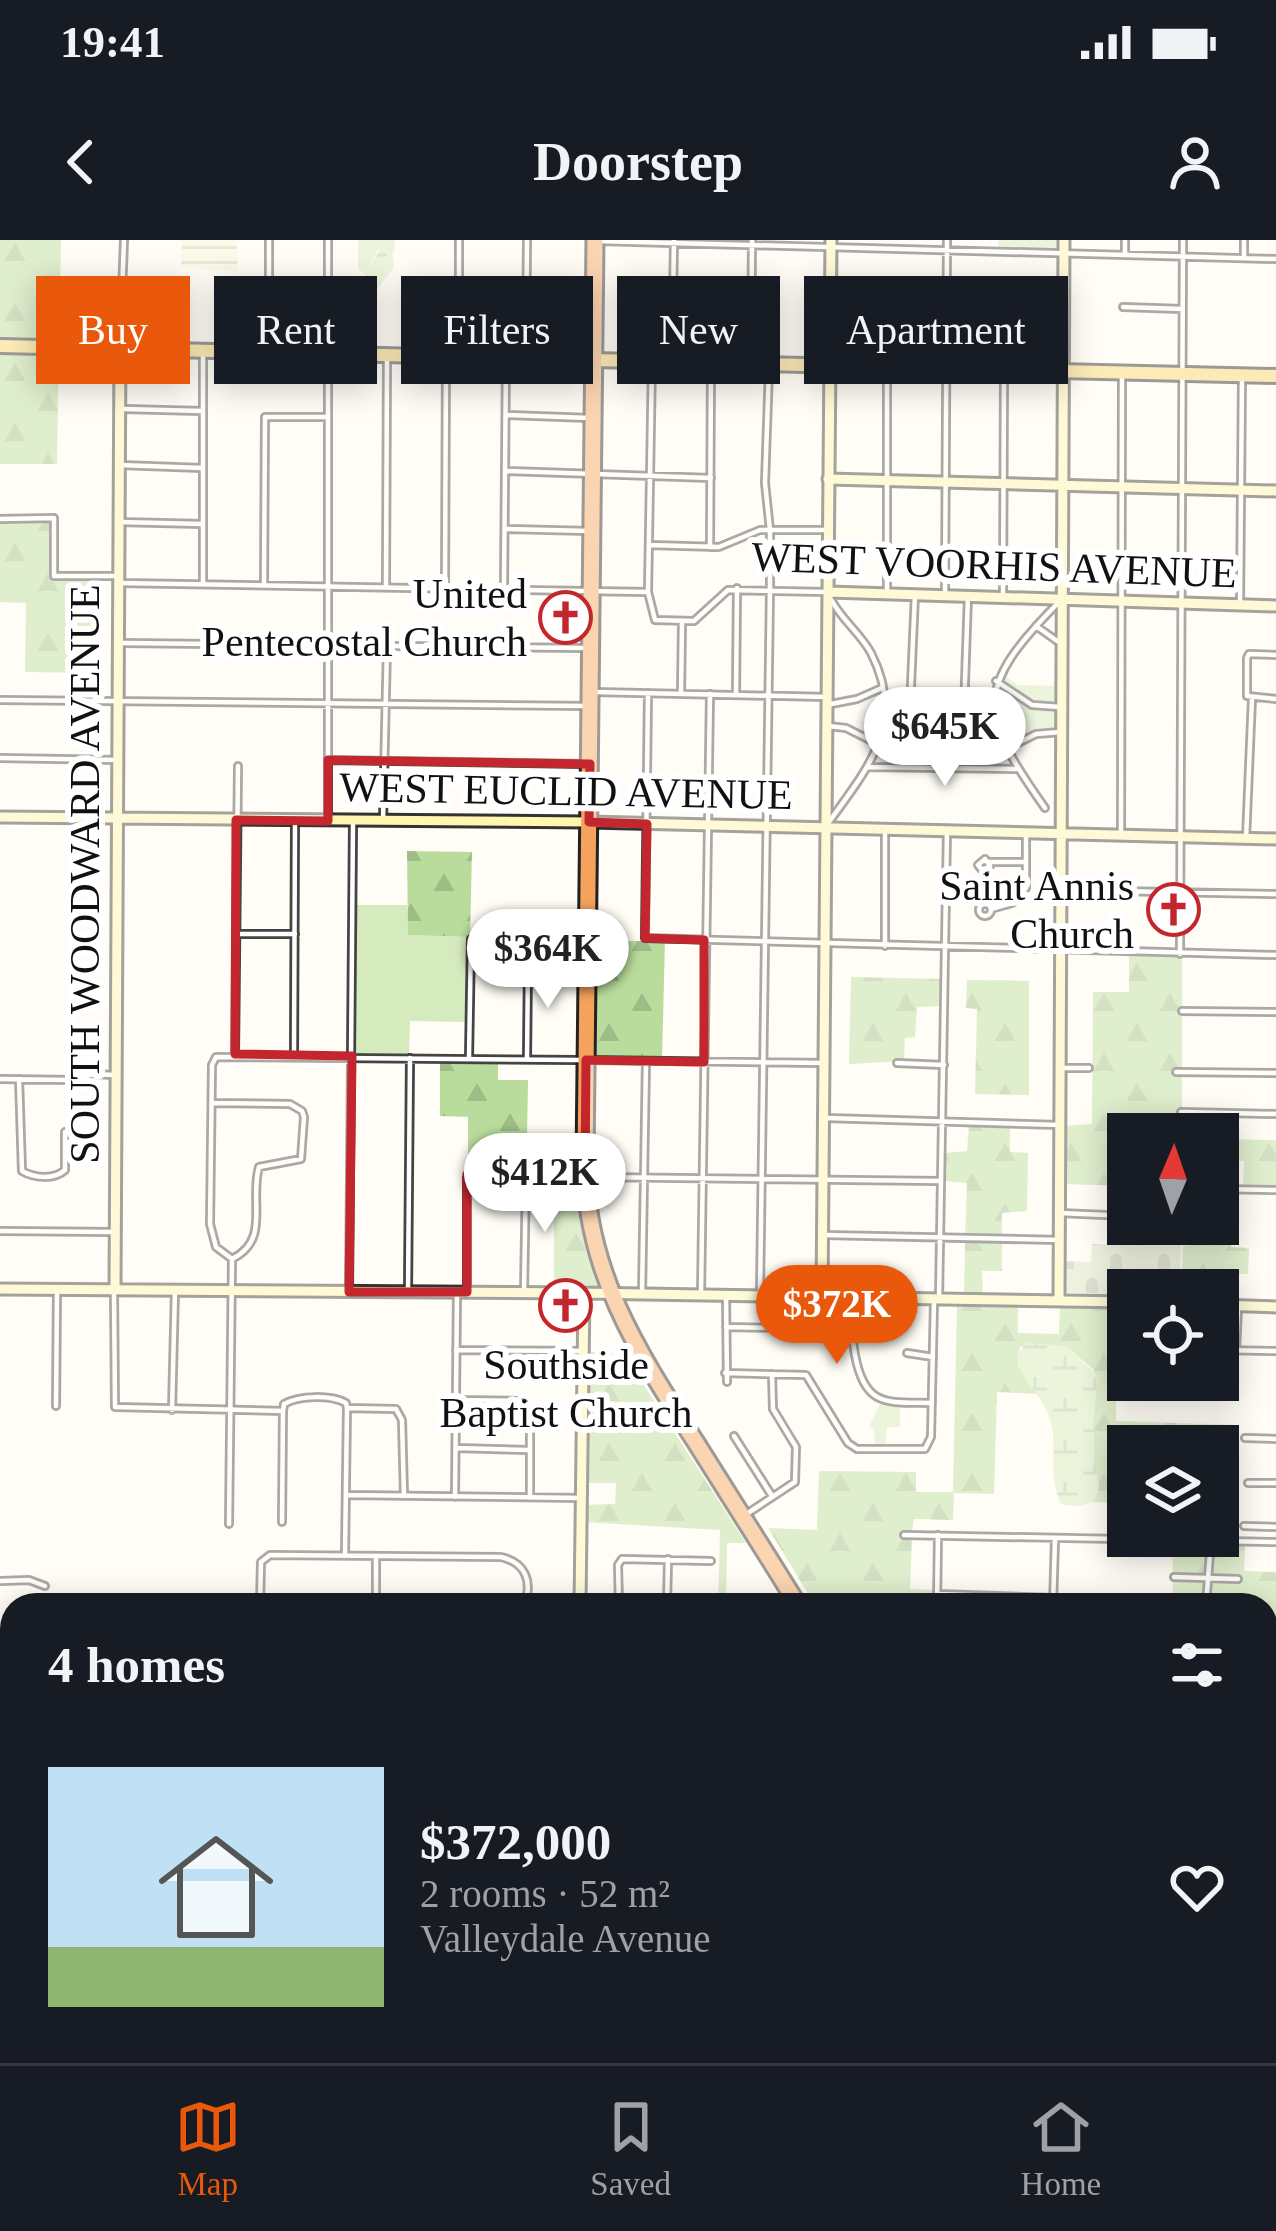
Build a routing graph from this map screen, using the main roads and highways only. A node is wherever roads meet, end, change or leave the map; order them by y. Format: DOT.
graph roads {
  1 [pos="595,240"];
  2 [pos="0,346"];
  3 [pos="401,353"];
  4 [pos="593,358"];
  5 [pos="1276,376"];
  6 [pos="593,384"];
  7 [pos="790,1593"];
  1 -- 4 [label="highway"];
  2 -- 3 [label="main road"];
  4 -- 5 [label="main road"];
  6 -- 7 [label="highway"];
}
